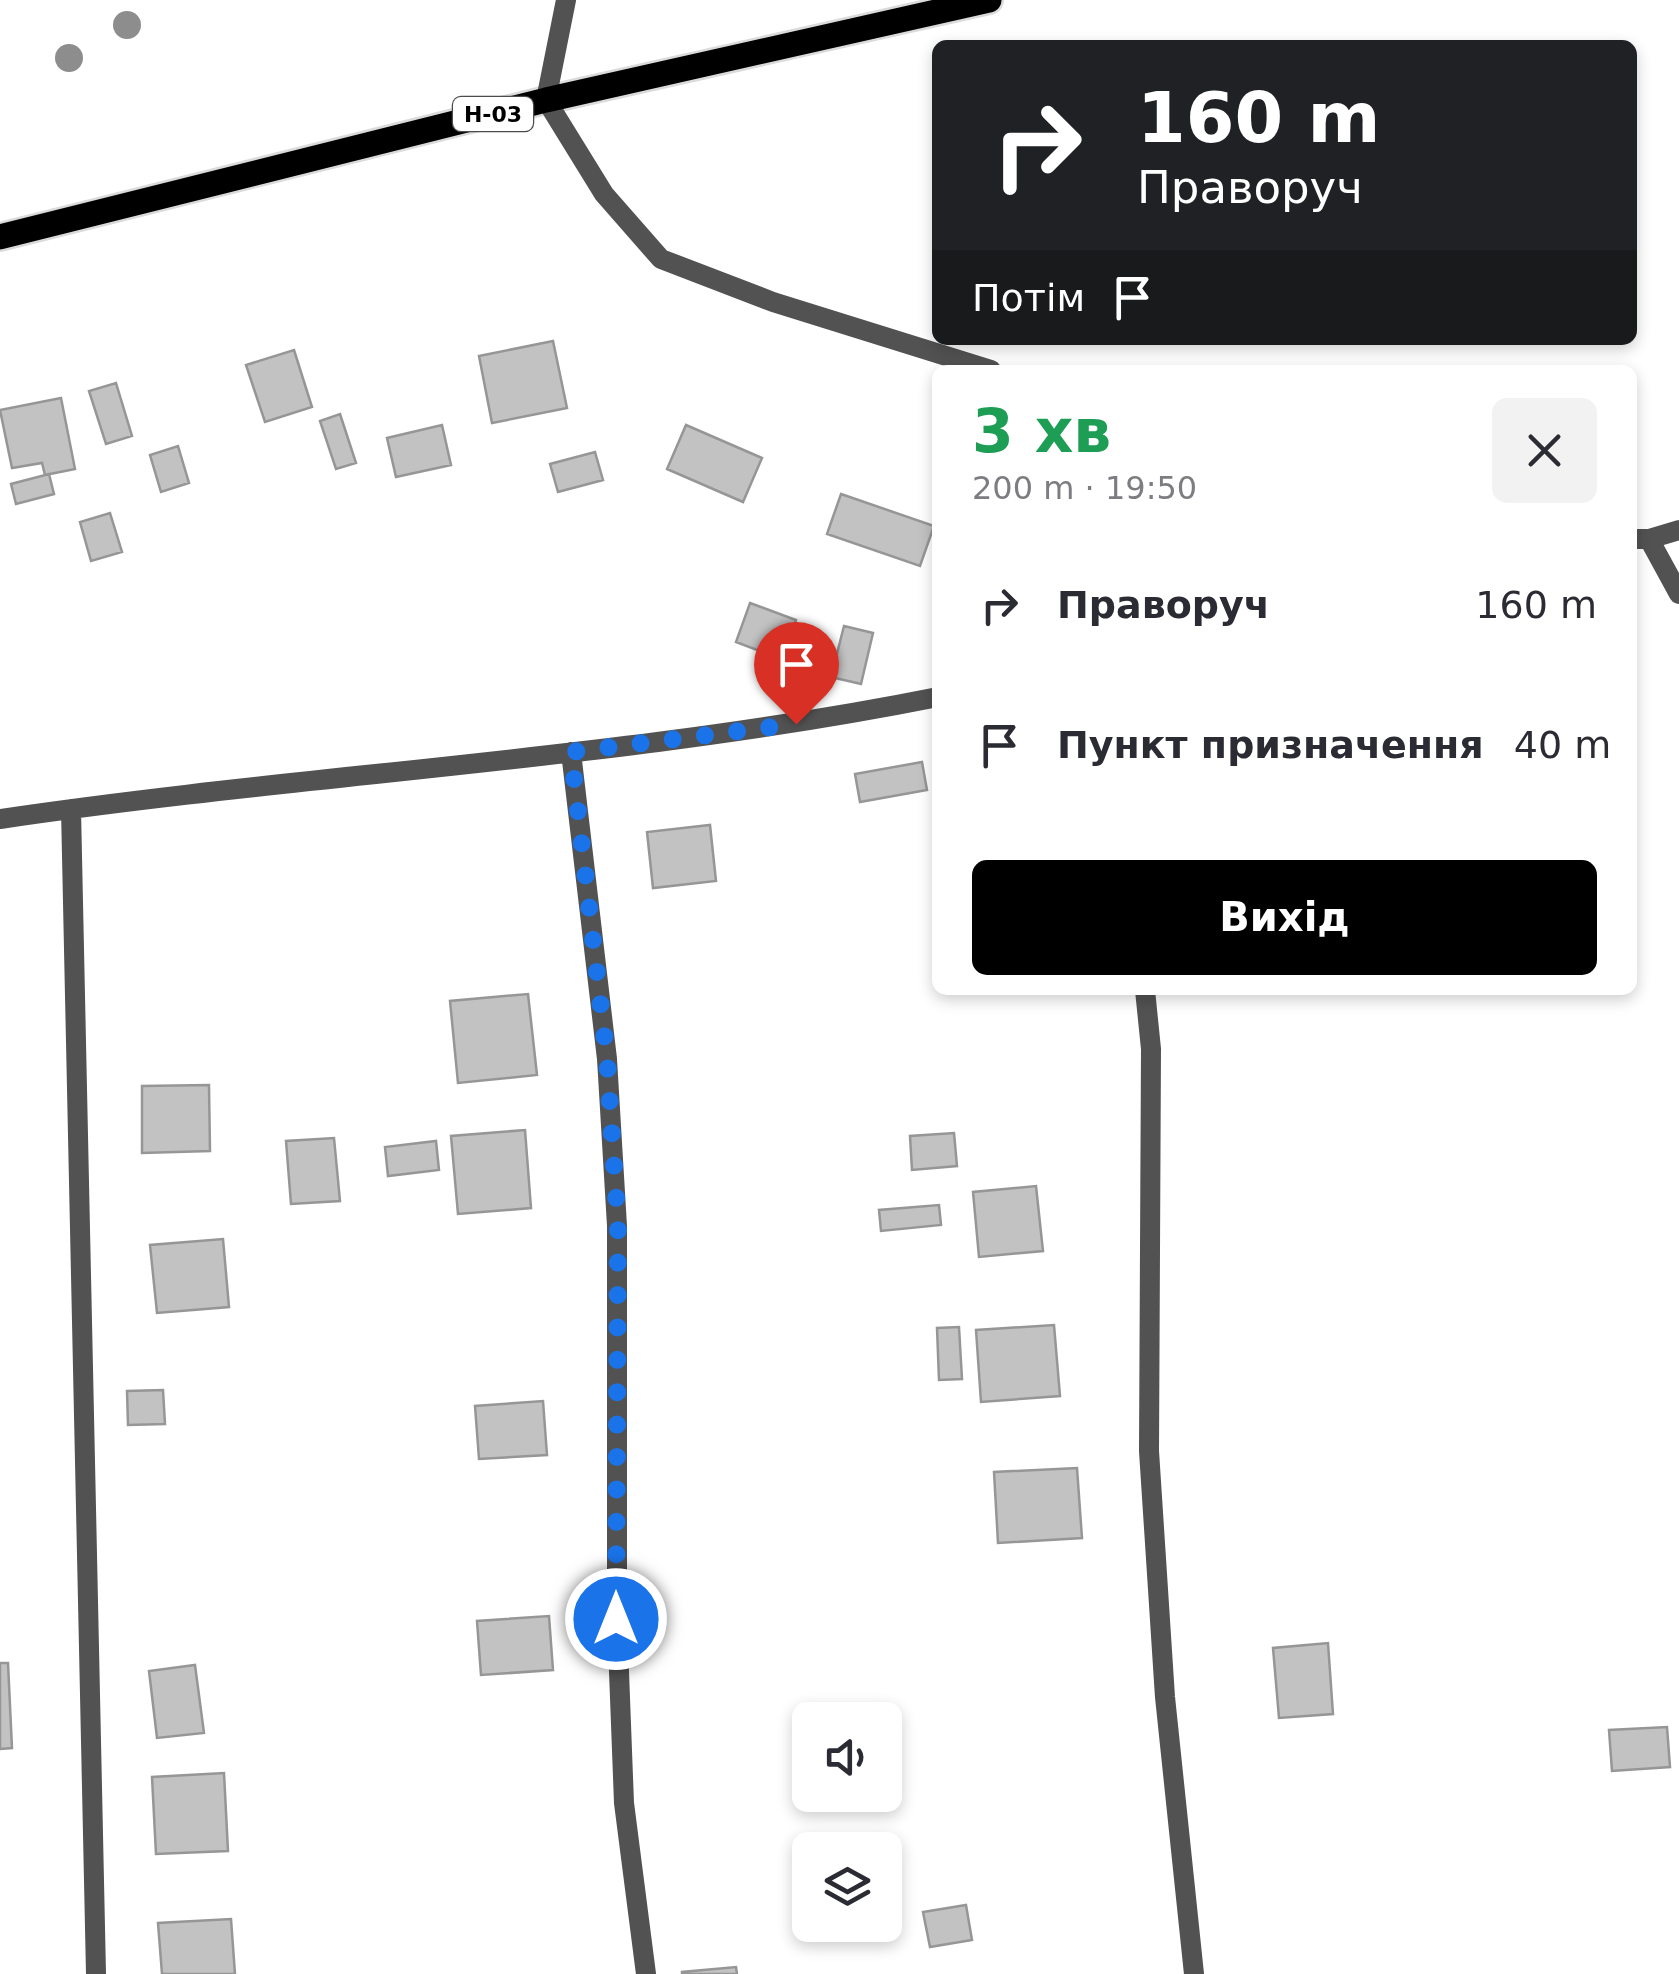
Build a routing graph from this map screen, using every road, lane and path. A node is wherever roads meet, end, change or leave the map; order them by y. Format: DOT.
graph roads {
  1 [pos="566,0"];
  2 [pos="989,0"];
  3 [pos="546,100"];
  4 [pos="0,238"];
  5 [pos="975,365"];
  6 [pos="1679,530"];
  7 [pos="1641,539"];
  8 [pos="1679,594"];
  9 [pos="932,698"];
  10 [pos="571,752"];
  11 [pos="71,809"];
  12 [pos="0,820"];
  13 [pos="1146,995"];
  14 [pos="96,1974"];
  15 [pos="646,1974"];
  16 [pos="1194,1974"];
  1 -- 3 [label="street"];
  2 -- 3 [label="main road, Н-03"];
  3 -- 4 [label="main road, Н-03"];
  3 -- 5 [label="street"];
  6 -- 7 [label="street"];
  7 -- 8 [label="street"];
  9 -- 10 [label="street"];
  10 -- 11 [label="street"];
  10 -- 15 [label="street"];
  11 -- 12 [label="street"];
  11 -- 14 [label="street"];
  13 -- 16 [label="street"];
}
